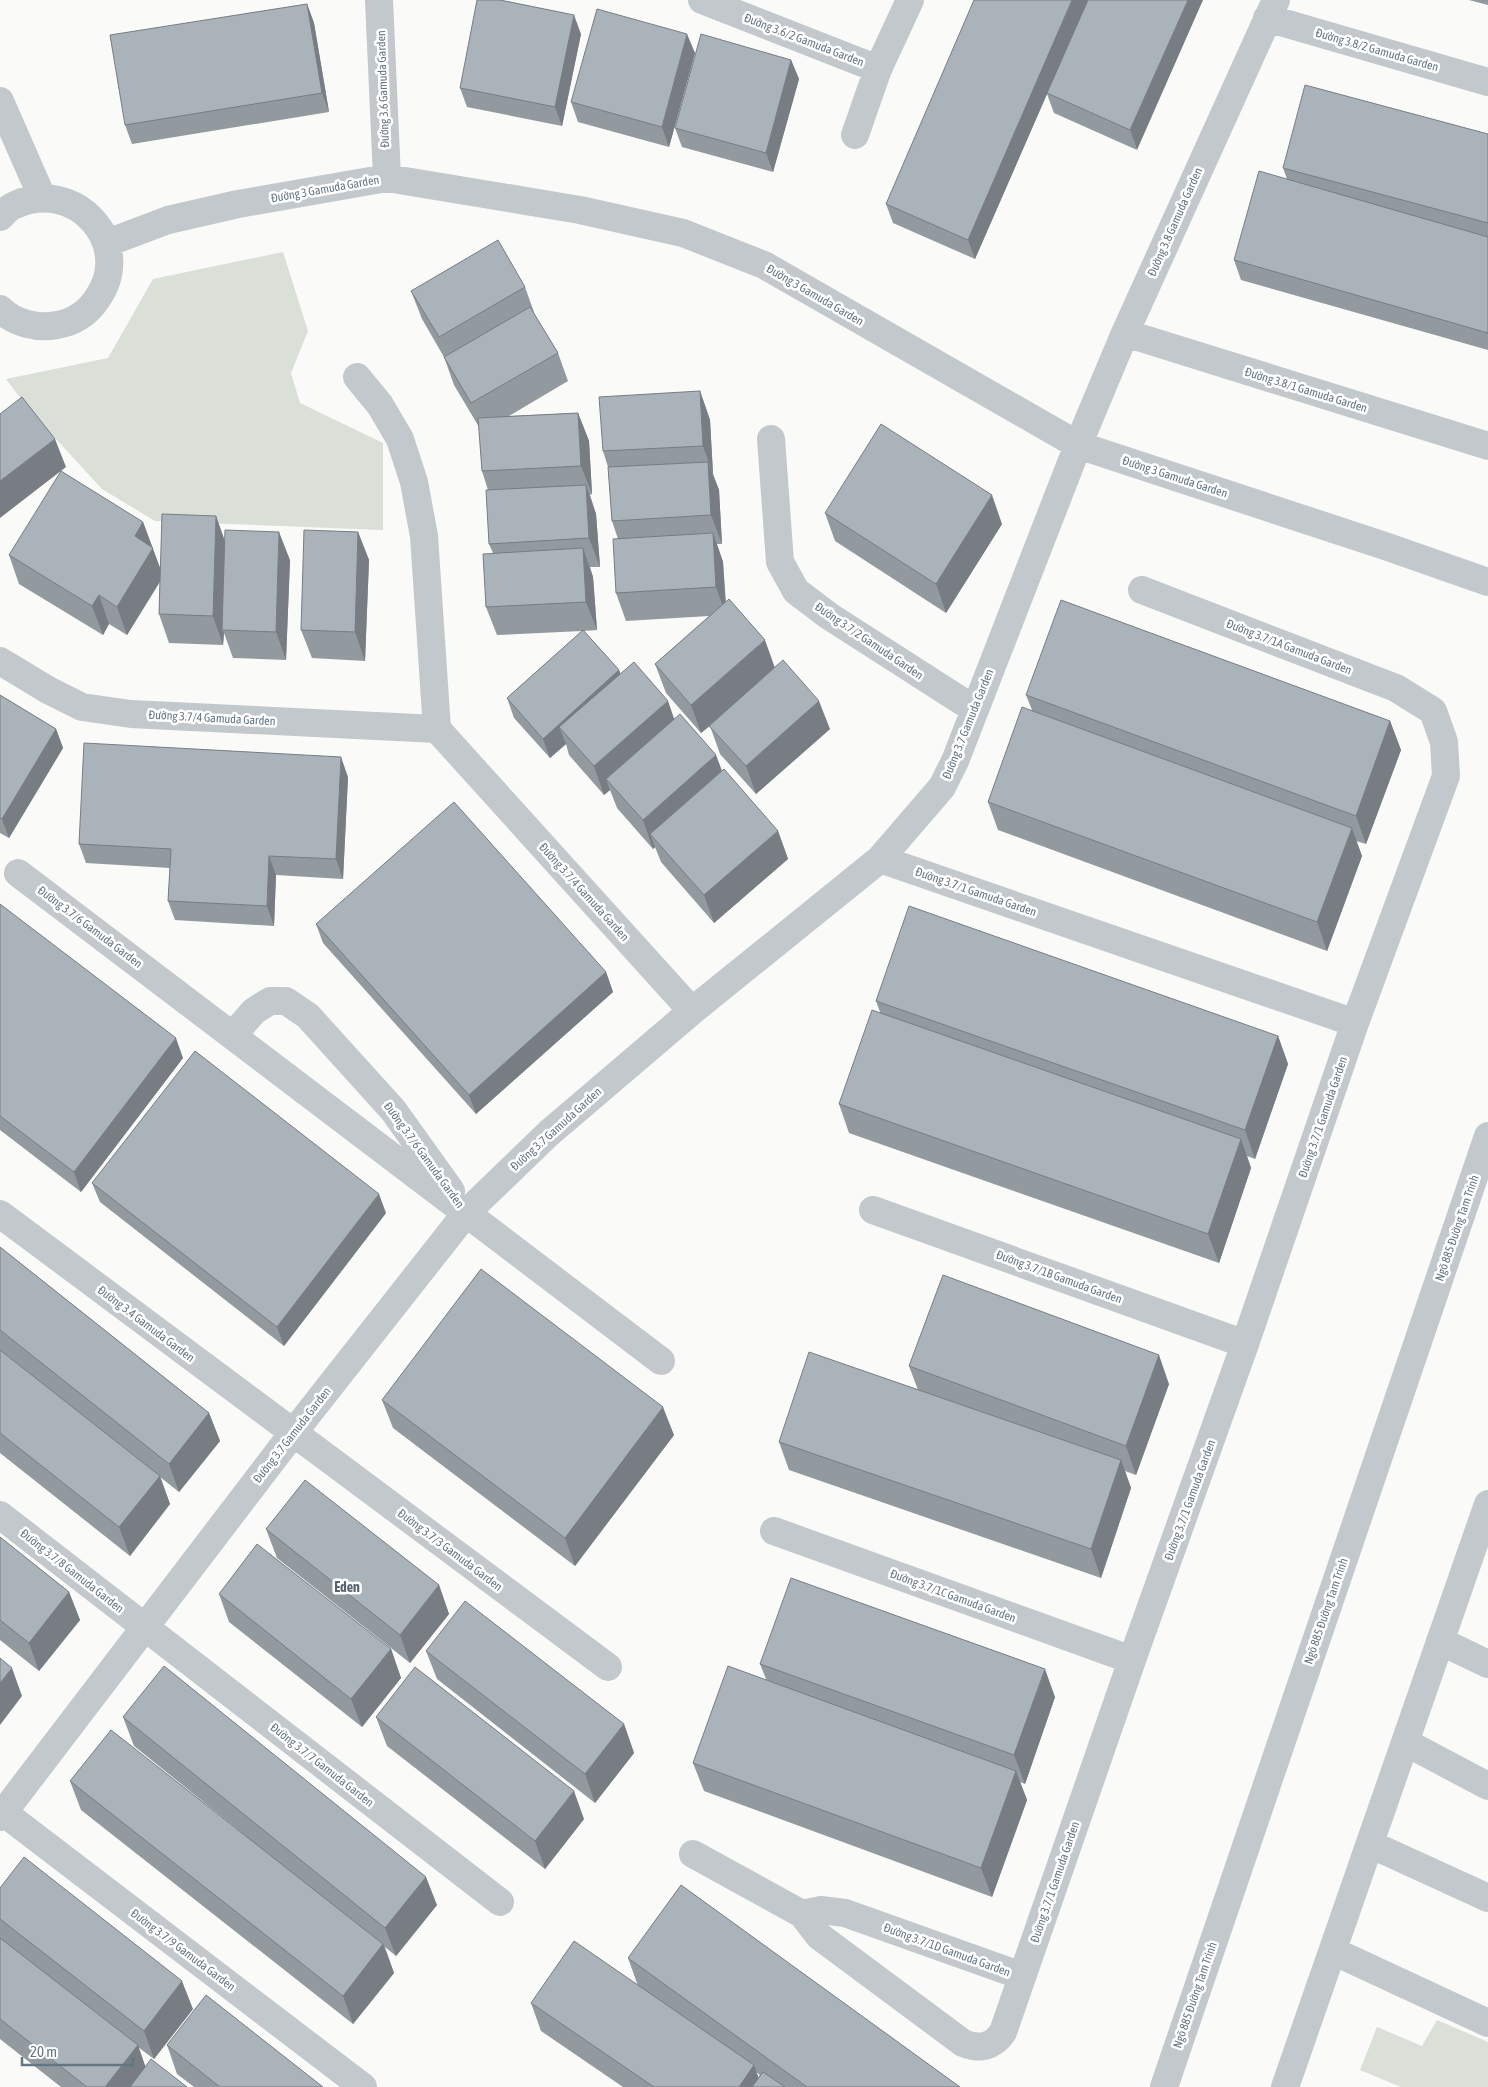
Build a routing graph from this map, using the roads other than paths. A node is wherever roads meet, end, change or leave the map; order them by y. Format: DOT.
graph roads {
  1 [pos="379,0"];
  2 [pos="702,0"];
  3 [pos="910,0"];
  4 [pos="1271,9"];
  5 [pos="878,69"];
  6 [pos="1488,82"];
  7 [pos="0,101"];
  8 [pos="855,136"];
  9 [pos="387,178"];
  10 [pos="42,197"];
  11 [pos="0,217"];
  12 [pos="107,243"];
  13 [pos="0,309"];
  14 [pos="1125,333"];
  15 [pos="357,377"];
  16 [pos="771,439"];
  17 [pos="1078,444"];
  18 [pos="1488,446"];
  19 [pos="1488,582"];
  20 [pos="1142,590"];
  21 [pos="0,661"];
  22 [pos="974,709"];
  23 [pos="1433,711"];
  24 [pos="437,729"];
  25 [pos="880,859"];
  26 [pos="18,873"];
  27 [pos="692,1011"];
  28 [pos="1355,1023"];
  29 [pos="233,1036"];
  30 [pos="1488,1136"];
  31 [pos="873,1210"];
  32 [pos="467,1212"];
  33 [pos="0,1214"];
  34 [pos="1245,1344"];
  35 [pos="661,1361"];
  36 [pos="293,1432"];
  37 [pos="1488,1504"];
  38 [pos="0,1515"];
  39 [pos="774,1531"];
  40 [pos="145,1628"];
  41 [pos="1440,1641"];
  42 [pos="1132,1660"];
  43 [pos="1488,1664"];
  44 [pos="608,1667"];
  45 [pos="1405,1742"];
  46 [pos="1488,1786"];
  47 [pos="1,1813"];
  48 [pos="1370,1844"];
  49 [pos="693,1854"];
  50 [pos="1488,1898"];
  51 [pos="500,1902"];
  52 [pos="802,1914"];
  53 [pos="1333,1950"];
  54 [pos="1022,1976"];
  55 [pos="1488,2024"];
  56 [pos="363,2087"];
  57 [pos="1164,2087"];
  58 [pos="1285,2087"];
  1 -- 9 [label="street, Đường 3.6 Gamuda Garden"];
  2 -- 5 [label="street, Đường 3.6/2 Gamuda Garden"];
  3 -- 5 [label="street, Đường 3.6/2 Gamuda Garden"];
  4 -- 6 [label="street, Đường 3.8/2 Gamuda Garden"];
  4 -- 14 [label="street, Đường 3.8 Gamuda Garden"];
  5 -- 8 [label="street, Đường 3.6/2 Gamuda Garden"];
  7 -- 10 [label="street"];
  9 -- 12 [label="street, Đường 3 Gamuda Garden"];
  9 -- 17 [label="street, Đường 3 Gamuda Garden"];
  10 -- 11 [label="street"];
  10 -- 12 [label="street"];
  12 -- 13 [label="street"];
  14 -- 17 [label="street, Đường 3.8 Gamuda Garden"];
  14 -- 18 [label="street, Đường 3.8/1 Gamuda Garden"];
  15 -- 24 [label="street"];
  16 -- 22 [label="street, Đường 3.7/2 Gamuda Garden"];
  17 -- 19 [label="street, Đường 3 Gamuda Garden"];
  17 -- 22 [label="street, Đường 3.7 Gamuda Garden"];
  20 -- 23 [label="street, Đường 3.7/1A Gamuda Garden"];
  21 -- 24 [label="street, Đường 3.7/4 Gamuda Garden"];
  22 -- 25 [label="street, Đường 3.7 Gamuda Garden"];
  23 -- 28 [label="street, Đường 3.7/1 Gamuda Garden"];
  24 -- 27 [label="street, Đường 3.7/4 Gamuda Garden"];
  25 -- 27 [label="street, Đường 3.7 Gamuda Garden"];
  25 -- 28 [label="street, Đường 3.7/1 Gamuda Garden"];
  26 -- 29 [label="street, Đường 3.7/6 Gamuda Garden"];
  27 -- 32 [label="street, Đường 3.7 Gamuda Garden"];
  28 -- 34 [label="street, Đường 3.7/1 Gamuda Garden"];
  29 -- 32 [label="street, Đường 3.7/6 Gamuda Garden"];
  29 -- 32 [label="street, Đường 3.7/6 Gamuda Garden"];
  30 -- 57 [label="street, Ngõ 885 Đường Tam Trinh"];
  31 -- 34 [label="street, Đường 3.7/1B Gamuda Garden"];
  32 -- 35 [label="street"];
  32 -- 36 [label="street, Đường 3.7 Gamuda Garden"];
  33 -- 36 [label="street, Đường 3.4 Gamuda Garden"];
  34 -- 42 [label="street, Đường 3.7/1 Gamuda Garden"];
  36 -- 40 [label="street, Đường 3.7 Gamuda Garden"];
  36 -- 44 [label="street, Đường 3.7/3 Gamuda Garden"];
  37 -- 41 [label="street"];
  38 -- 40 [label="street, Đường 3.7/8 Gamuda Garden"];
  39 -- 42 [label="street, Đường 3.7/1C Gamuda Garden"];
  40 -- 47 [label="street, Đường 3.7 Gamuda Garden"];
  40 -- 51 [label="street, Đường 3.7/7 Gamuda Garden"];
  41 -- 43 [label="street"];
  41 -- 45 [label="street"];
  42 -- 54 [label="street, Đường 3.7/1 Gamuda Garden"];
  45 -- 46 [label="street"];
  45 -- 48 [label="street"];
  47 -- 56 [label="street, Đường 3.7/9 Gamuda Garden"];
  48 -- 50 [label="street"];
  48 -- 53 [label="street"];
  49 -- 52 [label="street, Đường 3.7/1D Gamuda Garden"];
  52 -- 54 [label="street, Đường 3.7/1D Gamuda Garden"];
  52 -- 54 [label="street, Đường 3.7/1D Gamuda Garden"];
  53 -- 55 [label="street"];
  53 -- 58 [label="street"];
}
